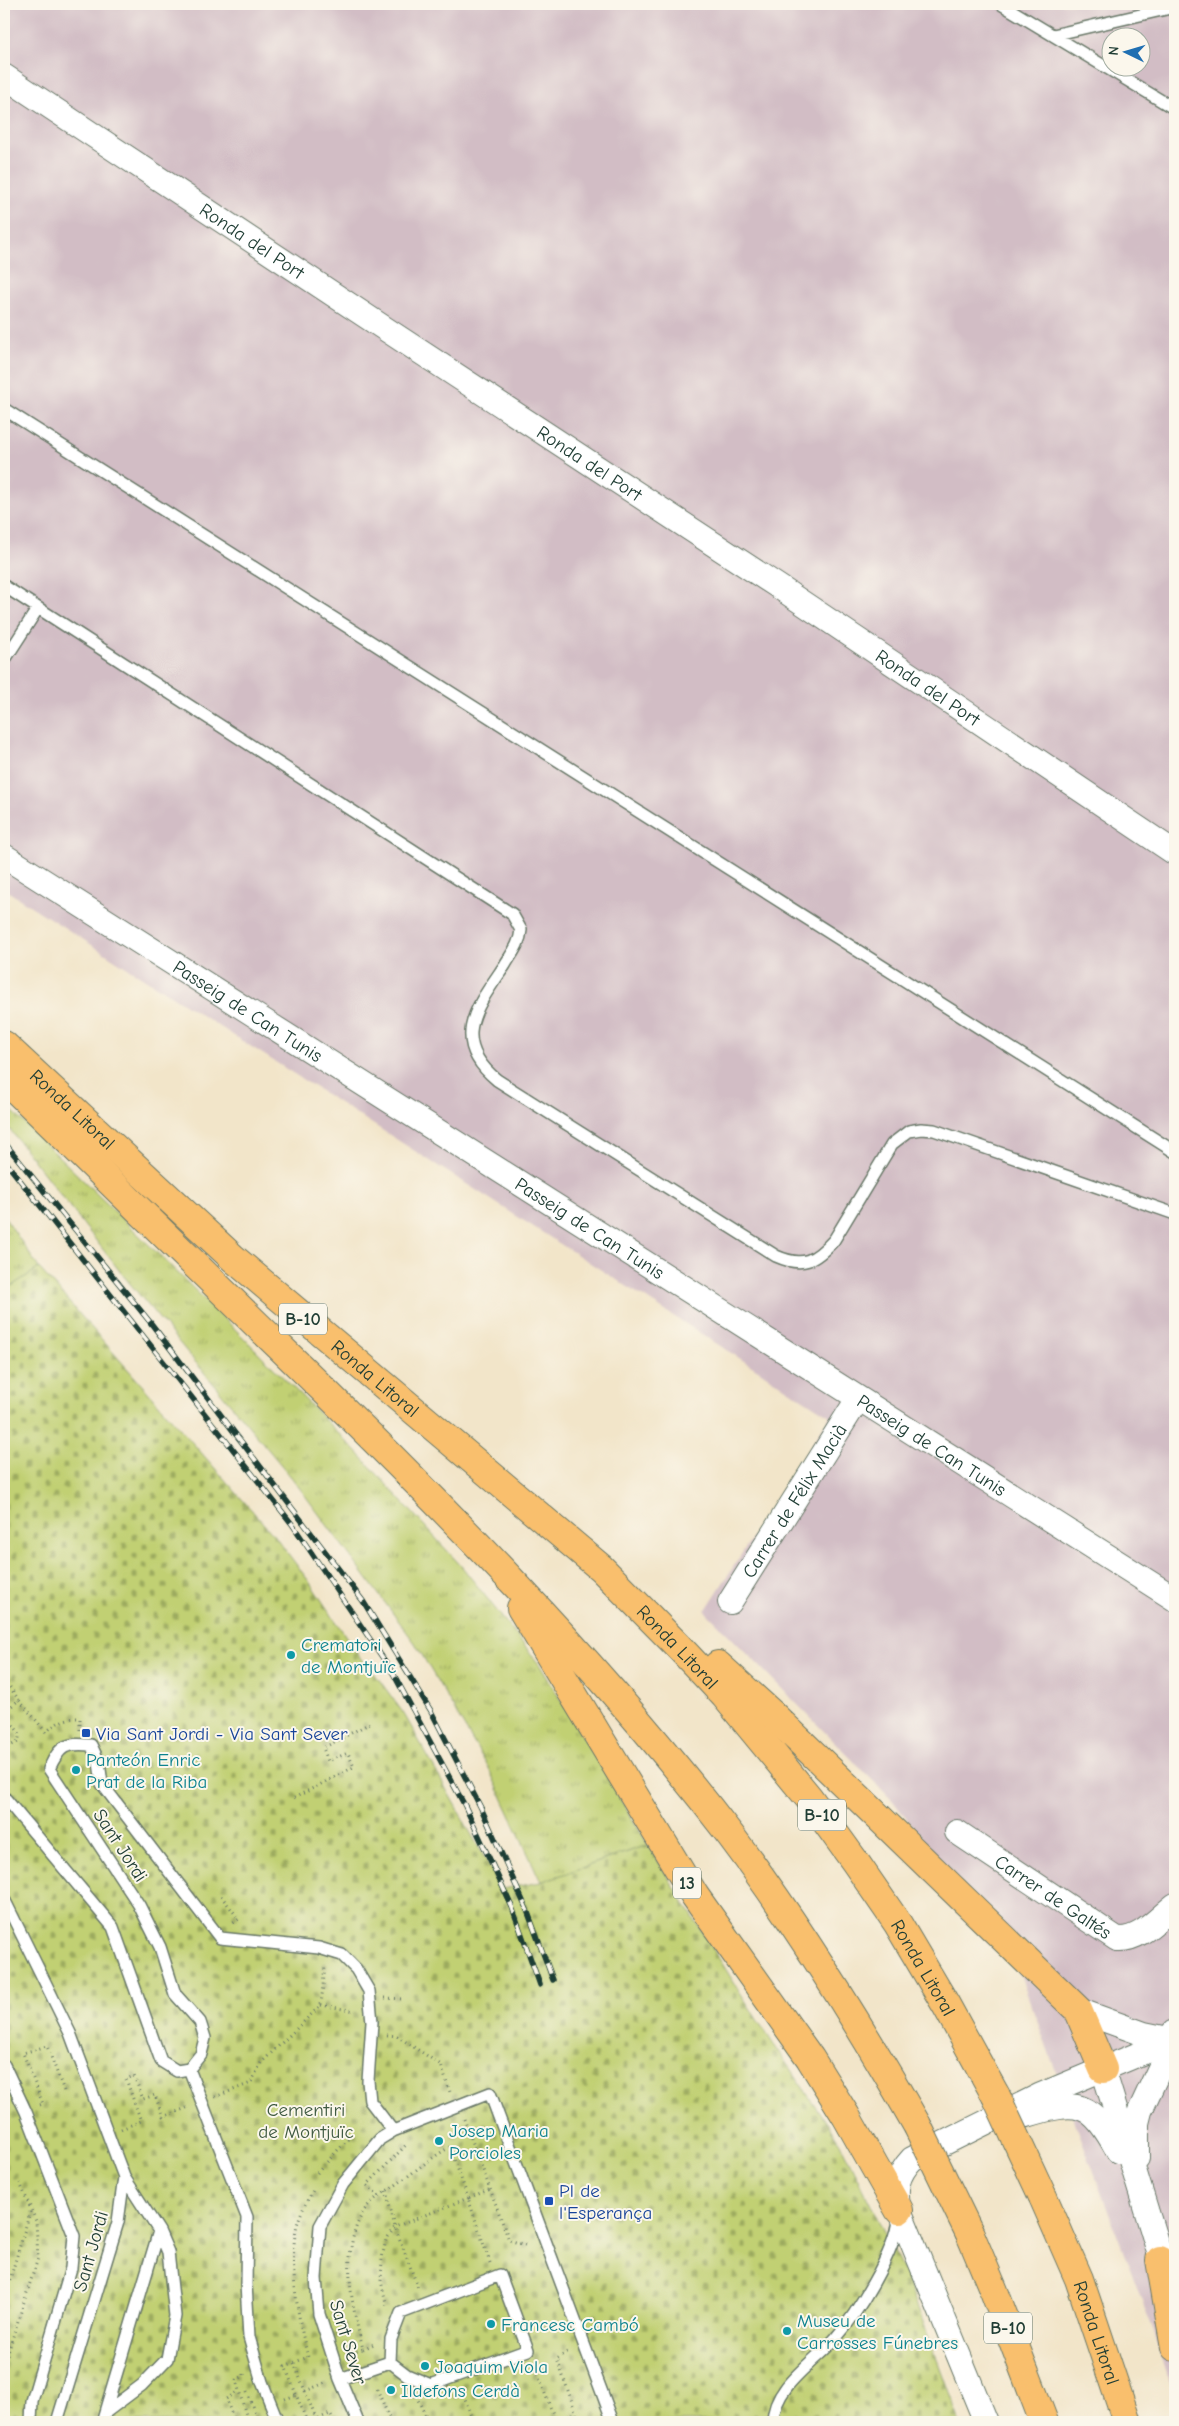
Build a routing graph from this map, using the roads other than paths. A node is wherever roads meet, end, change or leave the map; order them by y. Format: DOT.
graph roads {
  1 [pos="1002,4"];
  2 [pos="1175,7"];
  3 [pos="1053,35"];
  4 [pos="4,76"];
  5 [pos="1175,109"];
  6 [pos="4,409"];
  7 [pos="4,586"];
  8 [pos="38,608"];
  9 [pos="4,662"];
  10 [pos="1175,854"];
  11 [pos="4,856"];
  12 [pos="8,1060"];
  13 [pos="1175,1152"];
  14 [pos="1175,1214"];
  15 [pos="858,1399"];
  16 [pos="484,1550"];
  17 [pos="601,1568"];
  18 [pos="1175,1598"];
  19 [pos="730,1602"];
  20 [pos="4,1797"];
  21 [pos="957,1832"];
  22 [pos="4,1899"];
  23 [pos="1175,1904"];
  24 [pos="1078,2010"];
  25 [pos="1175,2035"];
  26 [pos="4,2065"];
  27 [pos="189,2069"];
  28 [pos="1103,2069"];
  29 [pos="1175,2074"];
  30 [pos="1145,2098"];
  31 [pos="394,2130"];
  32 [pos="970,2132"];
  33 [pos="124,2177"];
  34 [pos="1138,2185"];
  35 [pos="899,2210"];
  36 [pos="158,2231"];
  37 [pos="1160,2260"];
  38 [pos="1079,2279"];
  39 [pos="1175,2299"];
  40 [pos="1175,2347"];
  41 [pos="390,2362"];
  42 [pos="340,2379"];
  43 [pos="104,2417"];
  44 [pos="31,2422"];
  45 [pos="57,2422"];
  46 [pos="278,2422"];
  47 [pos="358,2422"];
  48 [pos="613,2422"];
  49 [pos="773,2422"];
  50 [pos="986,2422"];
  51 [pos="1044,2422"];
  52 [pos="1127,2422"];
  53 [pos="1142,2422"];
  1 -- 3 [label="lane"];
  2 -- 3 [label="lane"];
  3 -- 5 [label="lane"];
  4 -- 10 [label="street, Ronda del Port"];
  6 -- 13 [label="lane"];
  7 -- 8 [label="lane"];
  8 -- 9 [label="lane"];
  8 -- 14 [label="lane"];
  11 -- 15 [label="street, Passeig de Can Tunis"];
  12 -- 16 [label="highway, Ronda Litoral / B-10"];
  12 -- 17 [label="highway, Ronda Litoral / B-10"];
  15 -- 18 [label="street, Passeig de Can Tunis"];
  15 -- 19 [label="street, Carrer de Félix Macià"];
  16 -- 35 [label="highway, 13"];
  16 -- 51 [label="highway, Ronda Litoral / B-10, bridge"];
  17 -- 24 [label="highway"];
  17 -- 38 [label="highway, Ronda Litoral / B-10, bridge"];
  20 -- 27 [label="lane"];
  21 -- 23 [label="street, Carrer de Galtés"];
  22 -- 33 [label="lane, Sant Jordi"];
  24 -- 25 [label="street"];
  24 -- 28 [label="highway"];
  25 -- 28 [label="street"];
  25 -- 30 [label="street"];
  26 -- 44 [label="lane, Sant Jordi"];
  27 -- 31 [label="lane, Sant Jordi"];
  27 -- 46 [label="lane"];
  28 -- 32 [label="street"];
  28 -- 34 [label="street"];
  29 -- 30 [label="street"];
  30 -- 34 [label="street"];
  31 -- 42 [label="lane, Sant Sever"];
  31 -- 48 [label="lane, Sant Sever"];
  32 -- 34 [label="street"];
  32 -- 35 [label="street"];
  33 -- 36 [label="lane"];
  33 -- 45 [label="lane, Sant Jordi"];
  34 -- 37 [label="street"];
  35 -- 49 [label="lane"];
  35 -- 50 [label="street"];
  36 -- 43 [label="lane"];
  36 -- 43 [label="lane"];
  37 -- 39 [label="street"];
  37 -- 40 [label="highway"];
  38 -- 52 [label="highway, Ronda Litoral / B-10"];
  38 -- 53 [label="highway"];
  41 -- 41 [label="lane"];
  41 -- 42 [label="lane"];
  42 -- 47 [label="lane, Sant Sever"];
}
